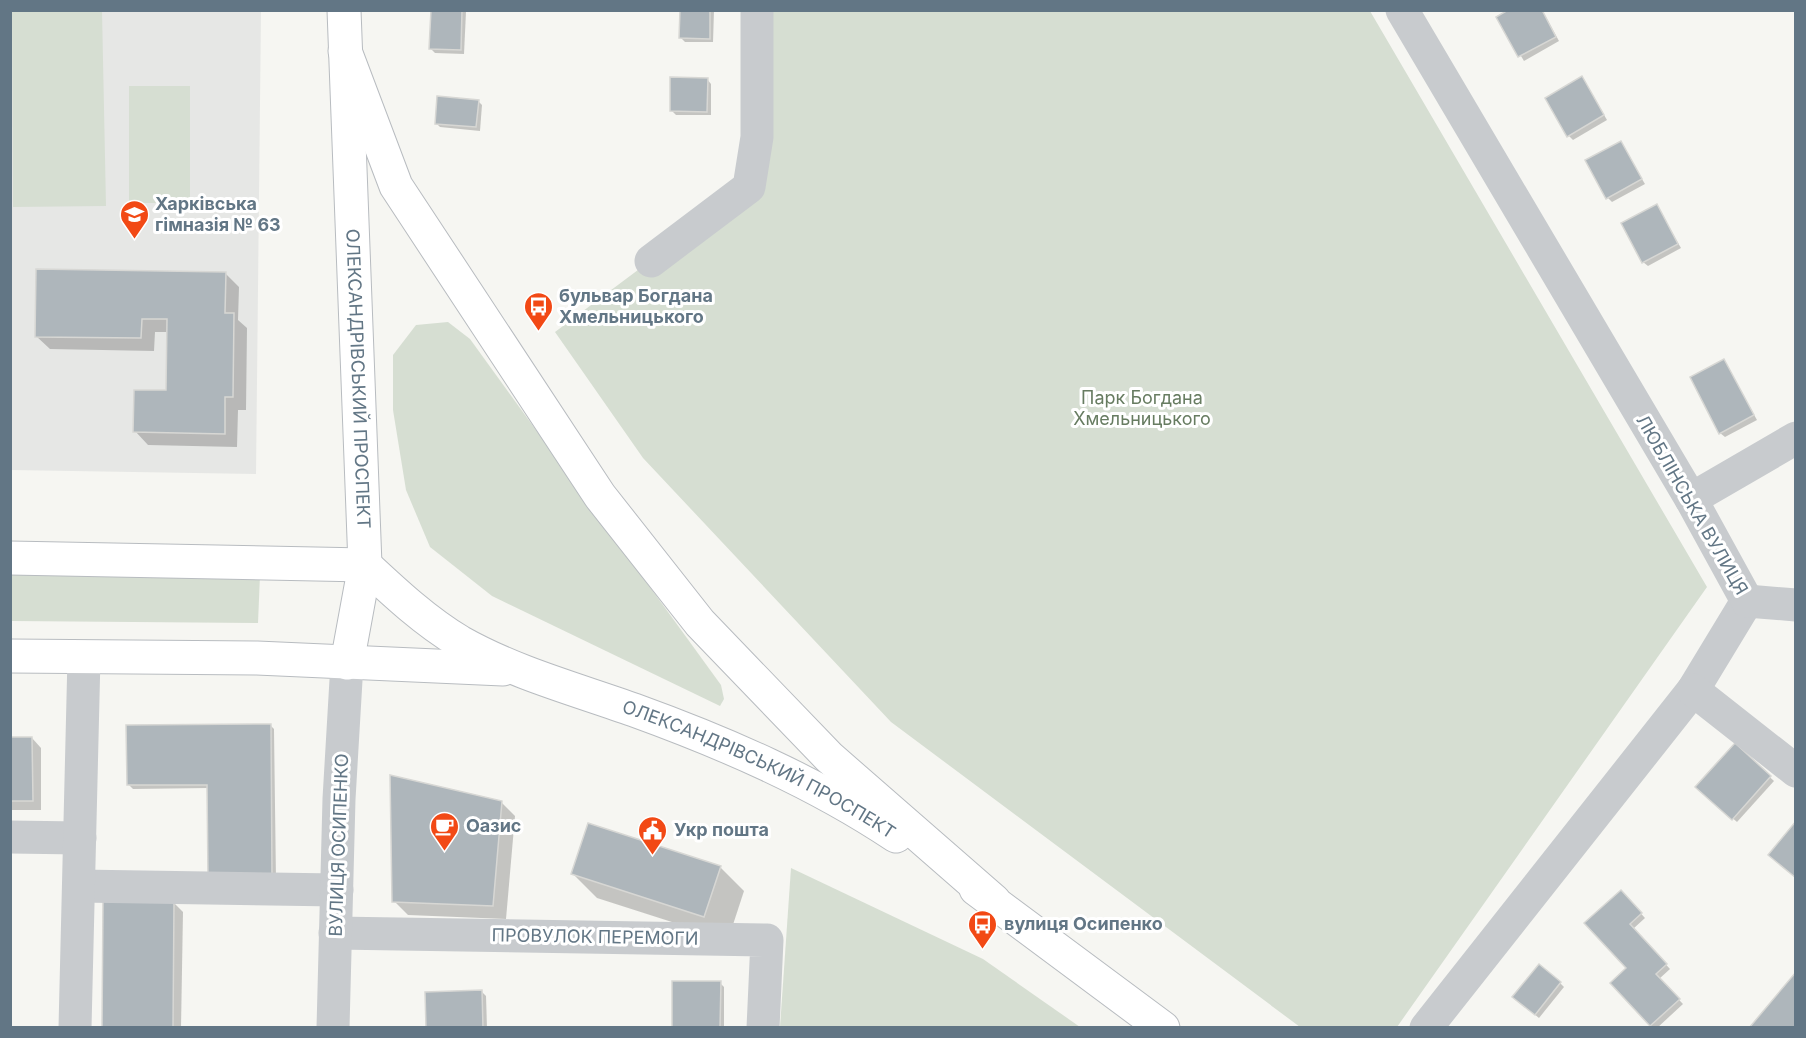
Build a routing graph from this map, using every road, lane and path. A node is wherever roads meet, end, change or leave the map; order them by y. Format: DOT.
graph roads {
  1 [pos="344,10"];
  2 [pos="757,10"];
  3 [pos="1402,10"];
  4 [pos="345,51"];
  5 [pos="651,261"];
  6 [pos="1796,438"];
  7 [pos="1691,499"];
  8 [pos="10,558"];
  9 [pos="365,565"];
  10 [pos="1747,601"];
  11 [pos="1796,605"];
  12 [pos="10,656"];
  13 [pos="84,657"];
  14 [pos="347,663"];
  15 [pos="514,669"];
  16 [pos="1693,690"];
  17 [pos="1796,771"];
  18 [pos="10,837"];
  19 [pos="80,838"];
  20 [pos="79,886"];
  21 [pos="337,890"];
  22 [pos="994,901"];
  23 [pos="336,933"];
  24 [pos="75,1028"];
  25 [pos="333,1028"];
  26 [pos="763,1028"];
  27 [pos="1163,1028"];
  28 [pos="1426,1028"];
  1 -- 4 [label="main road, ОЛЕКСАНДРІВСЬКИЙ ПРОСПЕКТ"];
  2 -- 5 [label="street"];
  3 -- 7 [label="street, ЛЮБЛІНСЬКА ВУЛИЦЯ"];
  4 -- 9 [label="main road, ОЛЕКСАНДРІВСЬКИЙ ПРОСПЕКТ"];
  4 -- 22 [label="main road"];
  6 -- 7 [label="street"];
  7 -- 10 [label="street, ЛЮБЛІНСЬКА ВУЛИЦЯ"];
  8 -- 9 [label="main road"];
  9 -- 14 [label="main road"];
  9 -- 15 [label="main road, ОЛЕКСАНДРІВСЬКИЙ ПРОСПЕКТ"];
  10 -- 11 [label="street"];
  10 -- 16 [label="street, ЛЮБЛІНСЬКА ВУЛИЦЯ"];
  12 -- 13 [label="main road"];
  13 -- 14 [label="main road"];
  13 -- 19 [label="street"];
  14 -- 15 [label="main road, ОЛЕКСАНДРІВСЬКИЙ ПРОСПЕКТ"];
  14 -- 21 [label="street, ВУЛИЦЯ ОСИПЕНКО"];
  15 -- 22 [label="main road, ОЛЕКСАНДРІВСЬКИЙ ПРОСПЕКТ"];
  16 -- 17 [label="street"];
  16 -- 28 [label="street, ЛЮБЛІНСЬКА ВУЛИЦЯ"];
  18 -- 19 [label="street"];
  19 -- 20 [label="street"];
  20 -- 21 [label="street"];
  20 -- 24 [label="street"];
  21 -- 23 [label="street, ВУЛИЦЯ ОСИПЕНКО"];
  22 -- 27 [label="main road, ОЛЕКСАНДРІВСЬКИЙ ПРОСПЕКТ"];
  23 -- 25 [label="street, ВУЛИЦЯ ОСИПЕНКО"];
  23 -- 26 [label="street, ПРОВУЛОК ПЕРЕМОГИ"];
}
